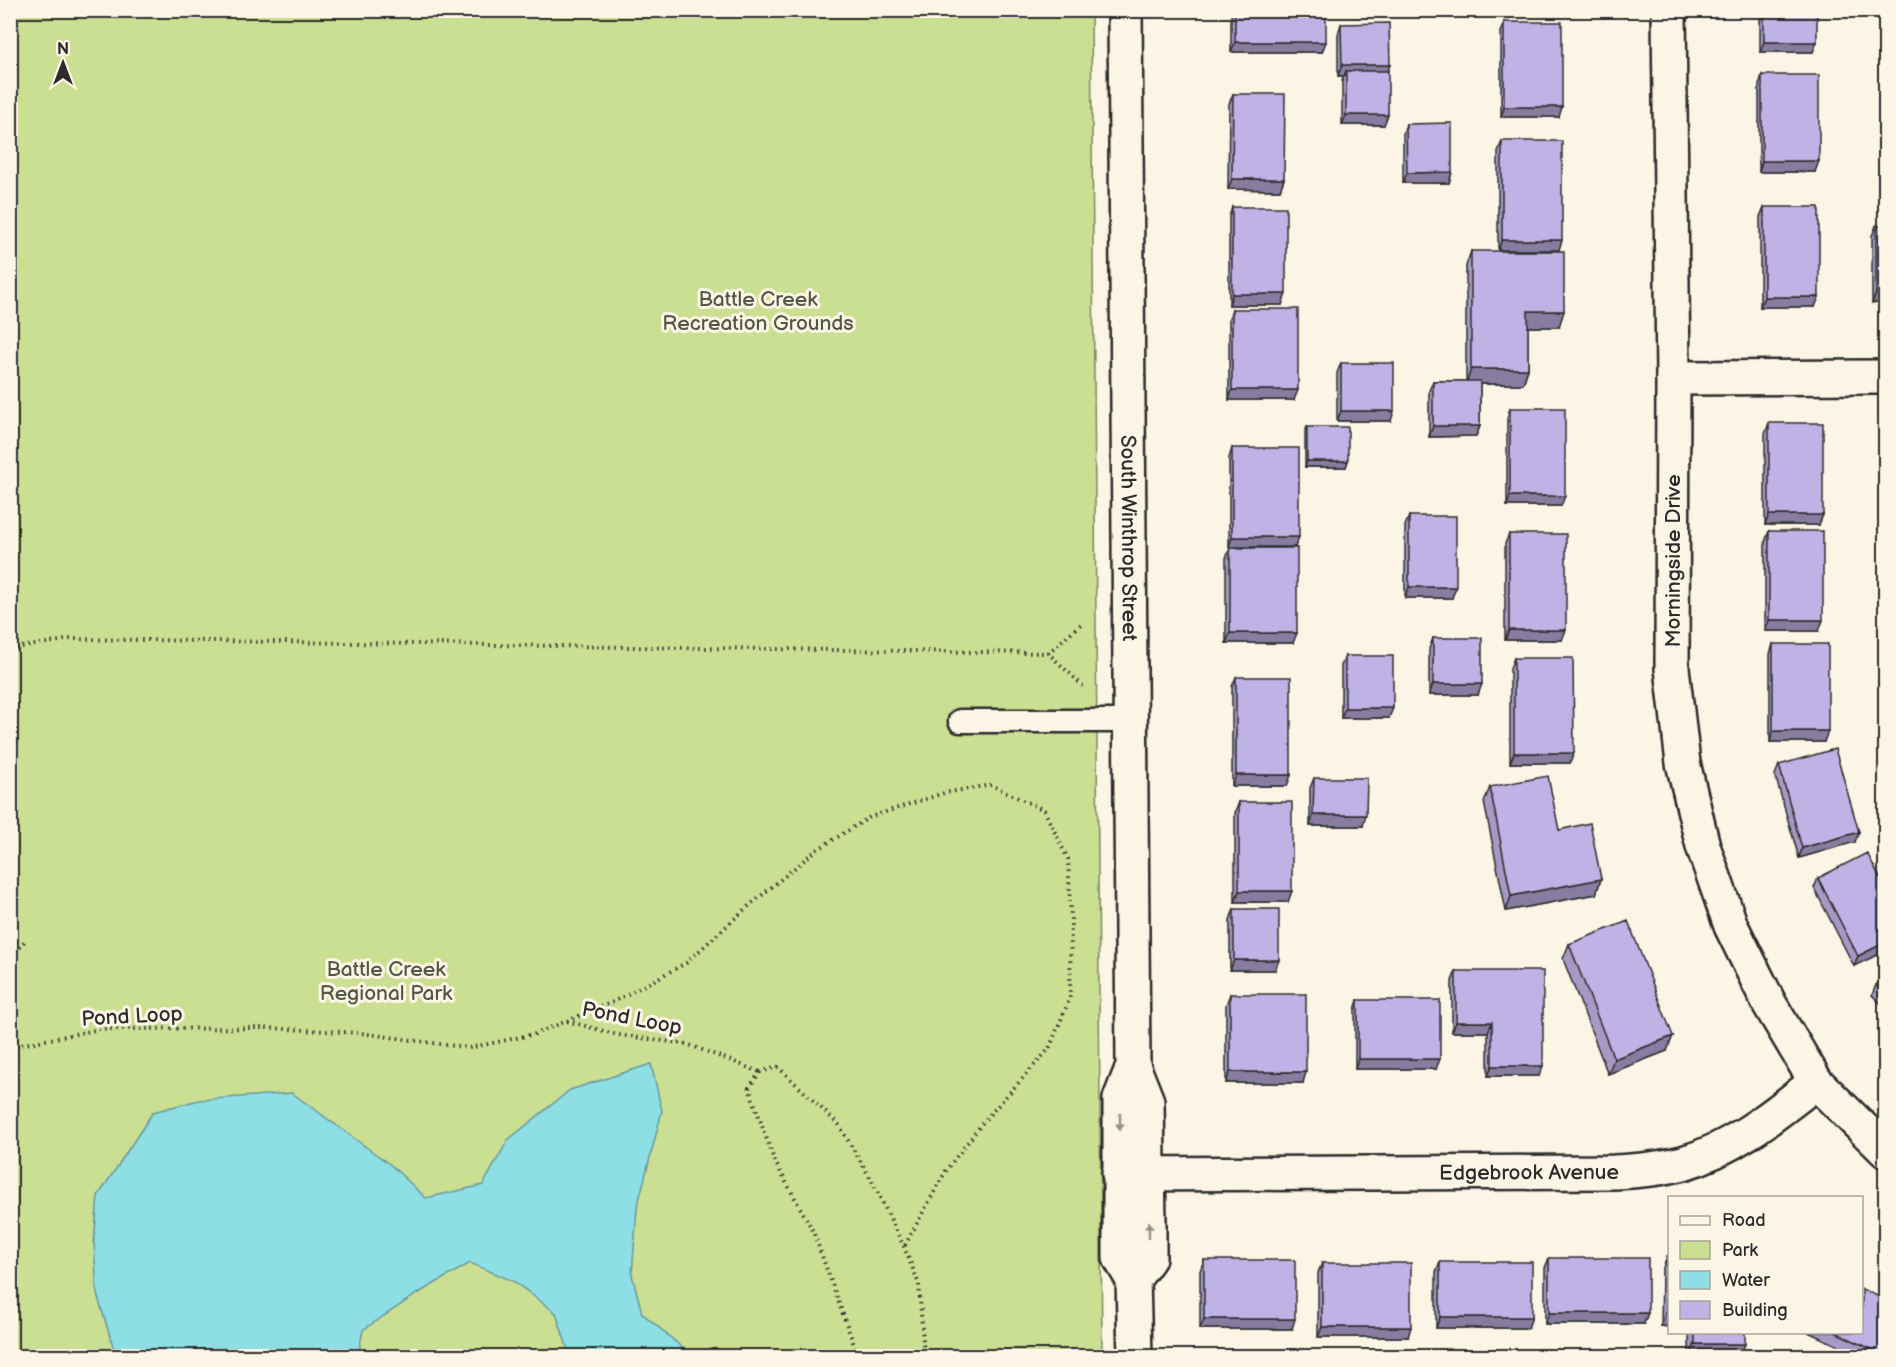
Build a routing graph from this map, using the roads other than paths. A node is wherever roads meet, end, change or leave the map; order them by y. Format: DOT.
graph roads {
  1 [pos="1125,10"];
  2 [pos="1669,10"];
  3 [pos="1886,377"];
  4 [pos="1673,378"];
  5 [pos="960,721"];
  6 [pos="1132,721"];
  7 [pos="1816,1082"];
  8 [pos="1886,1151"];
  9 [pos="1134,1174"];
  10 [pos="1135,1356"];
  1 -- 6 [label="street, South Winthrop Street"];
  2 -- 4 [label="street, Morningside Drive"];
  3 -- 4 [label="street"];
  4 -- 7 [label="street, Morningside Drive"];
  5 -- 6 [label="lane"];
  6 -- 9 [label="street, South Winthrop Street"];
  7 -- 8 [label="street"];
  7 -- 9 [label="street, Edgebrook Avenue"];
  9 -- 10 [label="street, South Winthrop Street"];
}
